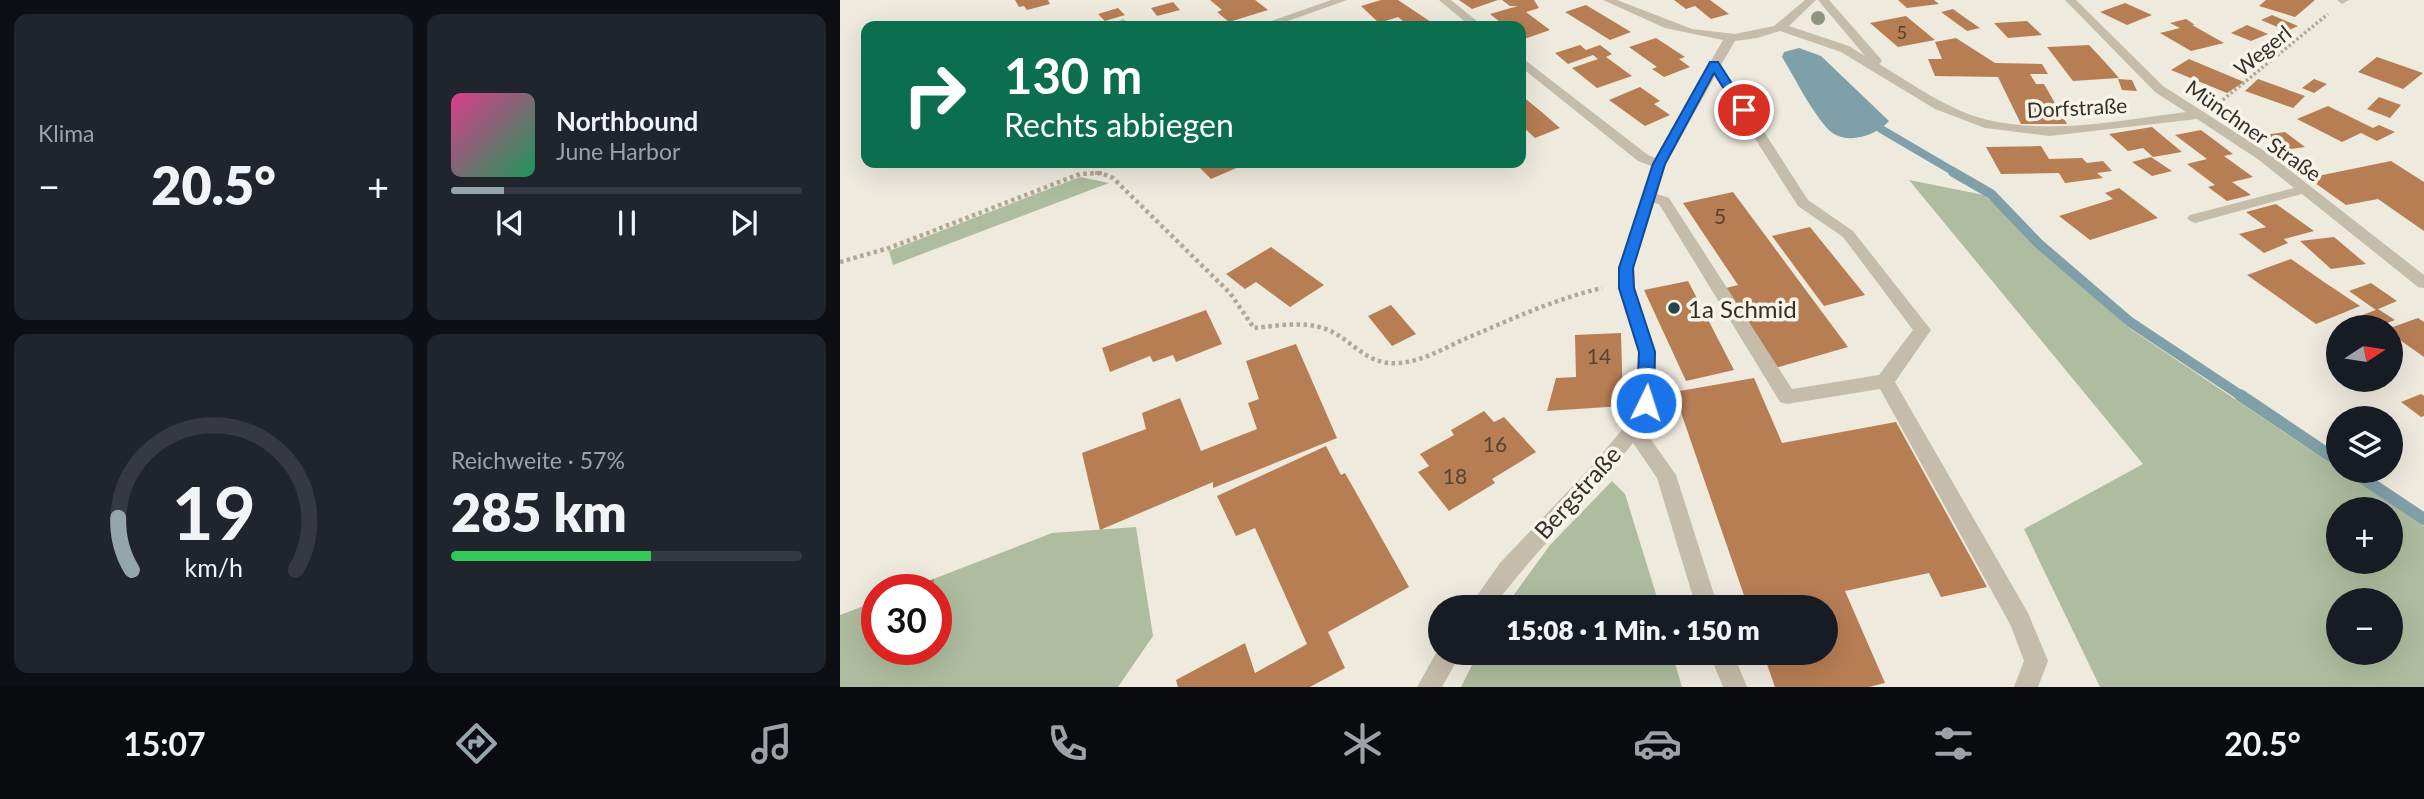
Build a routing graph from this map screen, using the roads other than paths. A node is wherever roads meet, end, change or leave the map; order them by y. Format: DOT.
graph roads {
  1 [pos="1342,0"];
  2 [pos="1444,0"];
  3 [pos="1608,0"];
  4 [pos="1811,0"];
  5 [pos="1823,0"];
  6 [pos="2070,0"];
  7 [pos="1279,21"];
  8 [pos="1471,21"];
  9 [pos="1779,27"];
  10 [pos="1731,37"];
  11 [pos="1714,64"];
  12 [pos="1526,65"];
  13 [pos="1886,72"];
  14 [pos="2197,114"];
  15 [pos="1659,164"];
  16 [pos="2305,189"];
  17 [pos="1648,196"];
  18 [pos="2195,218"];
  19 [pos="2424,283"];
  20 [pos="1885,381"];
  21 [pos="1633,429"];
  22 [pos="1488,595"];
  23 [pos="1703,595"];
  24 [pos="1442,665"];
  25 [pos="1726,665"];
  26 [pos="1429,687"];
  27 [pos="1735,687"];
  28 [pos="2026,687"];
  1 -- 7 [label="street"];
  2 -- 8 [label="street"];
  3 -- 10 [label="street"];
  4 -- 9 [label="street"];
  5 -- 13 [label="street, Dorfstraße"];
  6 -- 14 [label="street, Münchner Straße"];
  9 -- 10 [label="street"];
  9 -- 13 [label="street, Dorfstraße"];
  10 -- 11 [label="street, Bergstraße"];
  11 -- 15 [label="street, Bergstraße"];
  11 -- 20 [label="street"];
  12 -- 15 [label="street"];
  13 -- 14 [label="street, Dorfstraße"];
  14 -- 16 [label="street, Münchner Straße"];
  15 -- 17 [label="street, Bergstraße"];
  16 -- 18 [label="street"];
  16 -- 19 [label="street, Münchner Straße"];
  17 -- 20 [label="street"];
  17 -- 21 [label="street, Bergstraße"];
  20 -- 28 [label="street"];
  21 -- 22 [label="street, Bergstraße"];
  21 -- 23 [label="street"];
  24 -- 26 [label="street"];
  25 -- 27 [label="street"];
}
